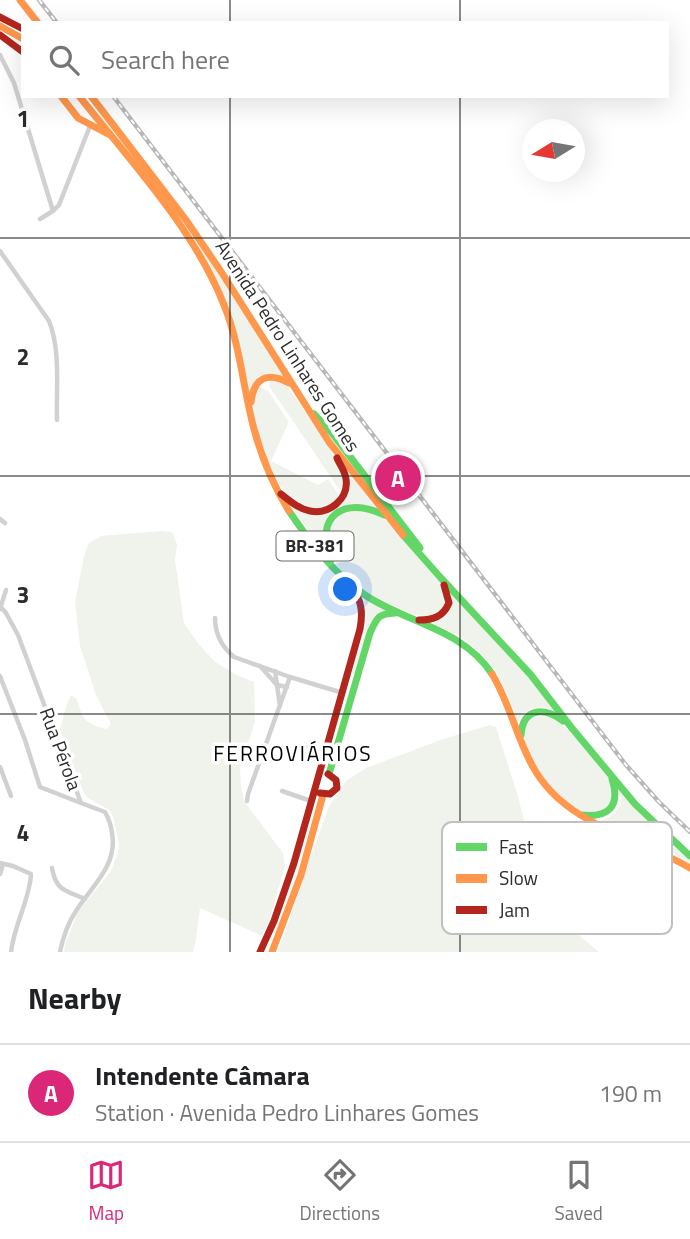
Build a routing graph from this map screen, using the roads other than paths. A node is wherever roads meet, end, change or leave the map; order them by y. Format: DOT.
graph roads {
  1 [pos="20,0"];
  2 [pos="0,17"];
  3 [pos="36,21"];
  4 [pos="0,26"];
  5 [pos="21,28"];
  6 [pos="2,37"];
  7 [pos="21,38"];
  8 [pos="21,51"];
  9 [pos="0,55"];
  10 [pos="63,98"];
  11 [pos="81,98"];
  12 [pos="93,98"];
  13 [pos="90,126"];
  14 [pos="110,135"];
  15 [pos="53,211"];
  16 [pos="40,219"];
  17 [pos="0,251"];
  18 [pos="296,391"];
  19 [pos="307,408"];
  20 [pos="57,420"];
  21 [pos="252,426"];
  22 [pos="329,442"];
  23 [pos="276,490"];
  24 [pos="387,516"];
  25 [pos="432,568"];
  26 [pos="440,577"];
  27 [pos="345,580"];
  28 [pos="6,590"];
  29 [pos="0,608"];
  30 [pos="399,613"];
  31 [pos="215,618"];
  32 [pos="412,619"];
  33 [pos="260,666"];
  34 [pos="275,671"];
  35 [pos="0,676"];
  36 [pos="290,677"];
  37 [pos="346,679"];
  38 [pos="357,682"];
  39 [pos="276,685"];
  40 [pos="287,687"];
  41 [pos="343,693"];
  42 [pos="280,707"];
  43 [pos="571,727"];
  44 [pos="298,745"];
  45 [pos="522,746"];
  46 [pos="326,753"];
  47 [pos="0,767"];
  48 [pos="608,771"];
  49 [pos="329,774"];
  50 [pos="316,783"];
  51 [pos="282,791"];
  52 [pos="323,795"];
  53 [pos="11,796"];
  54 [pos="247,801"];
  55 [pos="313,802"];
  56 [pos="81,803"];
  57 [pos="575,814"];
  58 [pos="589,822"];
  59 [pos="654,822"];
  60 [pos="672,839"];
  61 [pos="690,856"];
  62 [pos="672,857"];
  63 [pos="1,864"];
  64 [pos="52,867"];
  65 [pos="690,867"];
  66 [pos="0,874"];
  67 [pos="85,899"];
  68 [pos="11,952"];
  69 [pos="60,952"];
  70 [pos="260,952"];
  71 [pos="272,952"];
  1 -- 3 [label="main road"];
  2 -- 5 [label="main road"];
  4 -- 7 [label="main road"];
  6 -- 8 [label="main road"];
  9 -- 15 [label="street"];
  10 -- 13 [label="main road"];
  11 -- 14 [label="main road, Avenida Pedro Linhares Gomes / BR-381"];
  12 -- 18 [label="main road, Avenida Pedro Linhares Gomes"];
  13 -- 14 [label="main road"];
  13 -- 15 [label="street"];
  14 -- 21 [label="main road, Avenida Pedro Linhares Gomes / BR-381"];
  15 -- 16 [label="street"];
  17 -- 20 [label="street"];
  18 -- 19 [label="main road, Avenida Pedro Linhares Gomes"];
  18 -- 21 [label="main road"];
  19 -- 22 [label="main road, Avenida Pedro Linhares Gomes"];
  19 -- 25 [label="main road"];
  21 -- 23 [label="main road, Avenida Pedro Linhares Gomes / BR-381"];
  22 -- 23 [label="main road"];
  22 -- 24 [label="main road, Avenida Pedro Linhares Gomes"];
  23 -- 27 [label="main road, Avenida Pedro Linhares Gomes / BR-381"];
  24 -- 25 [label="main road, Avenida Pedro Linhares Gomes"];
  24 -- 27 [label="main road"];
  25 -- 26 [label="main road, Avenida Pedro Linhares Gomes"];
  26 -- 32 [label="main road"];
  26 -- 43 [label="main road, Avenida Pedro Linhares Gomes"];
  27 -- 30 [label="main road, Avenida Pedro Linhares Gomes / BR-381"];
  27 -- 37 [label="main road"];
  28 -- 29 [label="street"];
  29 -- 56 [label="street, Rua Pérola"];
  30 -- 32 [label="main road, Avenida Pedro Linhares Gomes / BR-381"];
  30 -- 38 [label="main road"];
  31 -- 33 [label="street"];
  32 -- 45 [label="main road, Avenida Pedro Linhares Gomes / BR-381"];
  33 -- 34 [label="street"];
  33 -- 39 [label="street"];
  34 -- 36 [label="street"];
  34 -- 39 [label="street"];
  35 -- 56 [label="street"];
  36 -- 40 [label="street"];
  36 -- 41 [label="street"];
  37 -- 38 [label="main road"];
  37 -- 41 [label="main road"];
  38 -- 49 [label="main road"];
  39 -- 40 [label="street"];
  39 -- 42 [label="street"];
  40 -- 42 [label="street"];
  41 -- 46 [label="main road"];
  42 -- 54 [label="street"];
  43 -- 45 [label="main road"];
  43 -- 48 [label="main road, Avenida Pedro Linhares Gomes"];
  44 -- 46 [label="street"];
  45 -- 57 [label="main road, Avenida Pedro Linhares Gomes / BR-381"];
  46 -- 50 [label="main road"];
  47 -- 53 [label="street"];
  48 -- 57 [label="main road"];
  48 -- 59 [label="main road, Avenida Pedro Linhares Gomes"];
  49 -- 50 [label="main road"];
  49 -- 52 [label="main road"];
  50 -- 52 [label="main road"];
  50 -- 55 [label="main road"];
  51 -- 55 [label="street"];
  52 -- 71 [label="main road"];
  55 -- 70 [label="main road"];
  56 -- 67 [label="street, Rua Pérola"];
  57 -- 58 [label="main road, Avenida Pedro Linhares Gomes / BR-381"];
  60 -- 61 [label="main road, Avenida Pedro Linhares Gomes"];
  62 -- 65 [label="main road, Avenida Pedro Linhares Gomes / BR-381"];
  63 -- 66 [label="street"];
  63 -- 68 [label="street"];
  64 -- 67 [label="street"];
  67 -- 69 [label="street, Rua Pérola"];
}
